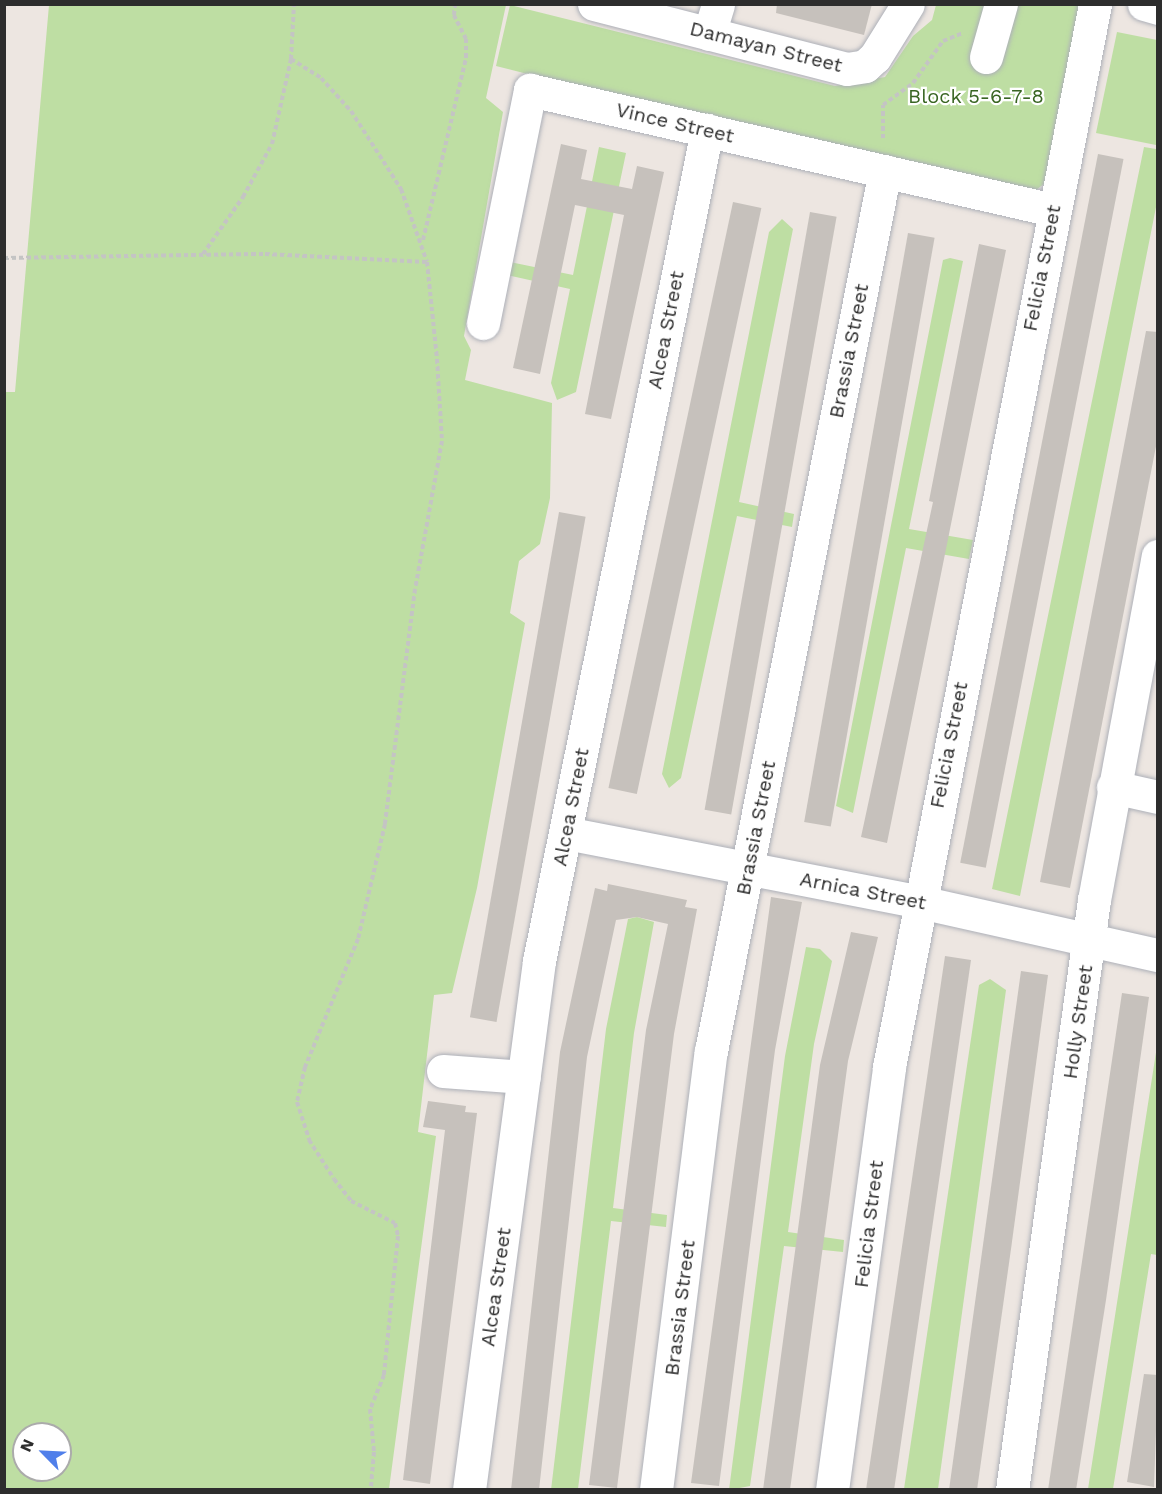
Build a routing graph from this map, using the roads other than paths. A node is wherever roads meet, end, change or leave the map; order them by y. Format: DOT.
graph roads {
  1 [pos="594,4"];
  2 [pos="908,4"];
  3 [pos="1095,4"];
  4 [pos="1144,4"];
  5 [pos="1158,8"];
  6 [pos="714,19"];
  7 [pos="707,130"];
  8 [pos="885,171"];
  9 [pos="1053,210"];
  10 [pos="483,323"];
  11 [pos="1158,556"];
  12 [pos="1150,639"];
  13 [pos="1113,786"];
  14 [pos="1158,797"];
  15 [pos="566,833"];
  16 [pos="750,869"];
  17 [pos="920,902"];
  18 [pos="1089,940"];
  19 [pos="1158,955"];
  20 [pos="443,1071"];
  21 [pos="524,1077"];
  22 [pos="469,1490"];
  23 [pos="657,1490"];
  24 [pos="832,1490"];
  25 [pos="1012,1490"];
  1 -- 6 [label="street, Damayan Street"];
  2 -- 6 [label="street, Damayan Street"];
  3 -- 9 [label="street, Felicia Street"];
  4 -- 5 [label="street"];
  7 -- 8 [label="street, Vince Street"];
  7 -- 10 [label="street, Vince Street"];
  7 -- 15 [label="street, Alcea Street"];
  8 -- 9 [label="street, Vince Street"];
  8 -- 16 [label="street, Brassia Street"];
  9 -- 17 [label="street, Felicia Street"];
  11 -- 12 [label="street, Holly Street"];
  12 -- 13 [label="street, Holly Street"];
  13 -- 14 [label="street"];
  13 -- 18 [label="street, Holly Street"];
  15 -- 16 [label="street, Arnica Street"];
  15 -- 21 [label="street, Alcea Street"];
  16 -- 17 [label="street, Arnica Street"];
  16 -- 23 [label="street, Brassia Street"];
  17 -- 18 [label="street, Arnica Street"];
  17 -- 24 [label="street, Felicia Street"];
  18 -- 19 [label="street, Arnica Street"];
  18 -- 25 [label="street, Holly Street"];
  20 -- 21 [label="street"];
  21 -- 22 [label="street, Alcea Street"];
}
